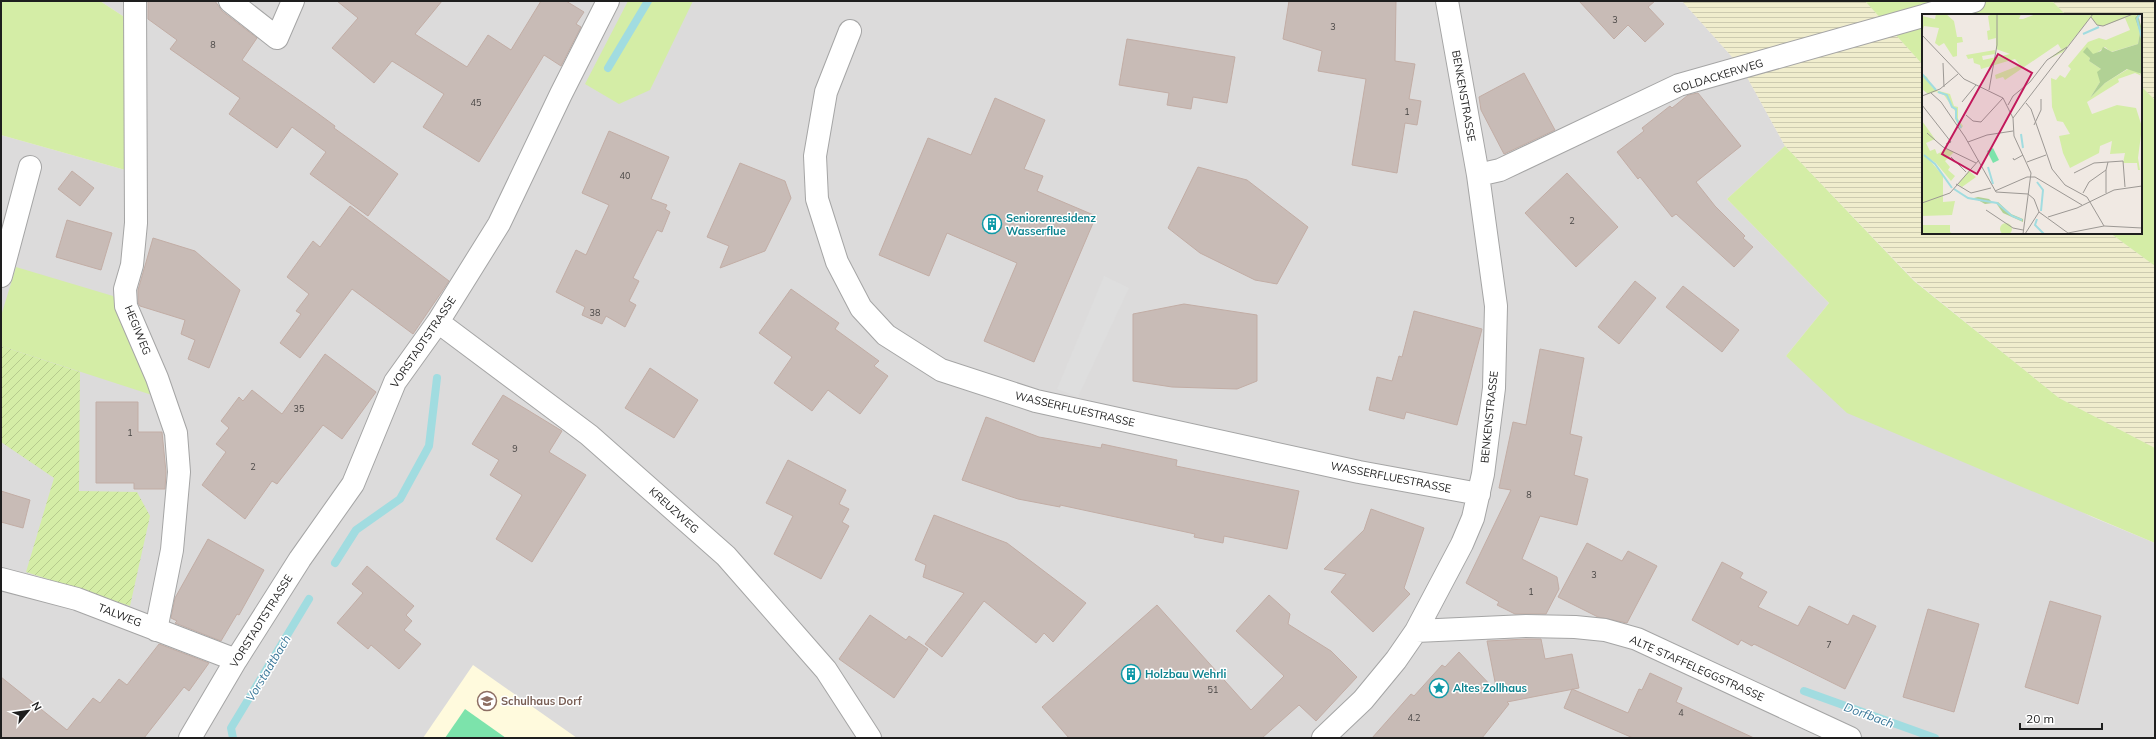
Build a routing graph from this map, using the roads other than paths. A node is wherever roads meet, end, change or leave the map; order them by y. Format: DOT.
graph roads {
  1 [pos="135,1"];
  2 [pos="230,1"];
  3 [pos="293,1"];
  4 [pos="608,1"];
  5 [pos="1447,1"];
  6 [pos="1974,1"];
  7 [pos="1929,14"];
  8 [pos="1922,16"];
  9 [pos="850,31"];
  10 [pos="30,168"];
  11 [pos="1478,175"];
  12 [pos="1,276"];
  13 [pos="438,322"];
  14 [pos="1479,494"];
  15 [pos="1,579"];
  16 [pos="156,630"];
  17 [pos="1416,631"];
  18 [pos="236,660"];
  19 [pos="190,738"];
  20 [pos="870,738"];
  21 [pos="1323,738"];
  22 [pos="1850,738"];
  1 -- 16 [label="street, HEGIWEG"];
  2 -- 3 [label="street"];
  4 -- 13 [label="street, VORSTADTSTRASSE"];
  5 -- 11 [label="street, BENKENSTRASSE"];
  6 -- 7 [label="street"];
  8 -- 11 [label="street, GOLDACKERWEG"];
  9 -- 14 [label="street, WASSERFLUESTRASSE"];
  10 -- 12 [label="street"];
  11 -- 14 [label="street, BENKENSTRASSE"];
  13 -- 18 [label="street, VORSTADTSTRASSE"];
  13 -- 20 [label="street, KREUZWEG"];
  14 -- 17 [label="street, BENKENSTRASSE"];
  15 -- 16 [label="street, TALWEG"];
  16 -- 18 [label="street, TALWEG"];
  17 -- 21 [label="street, BENKENSTRASSE"];
  17 -- 22 [label="street, ALTE STAFFELEGGSTRASSE"];
  18 -- 19 [label="street, VORSTADTSTRASSE"];
}
